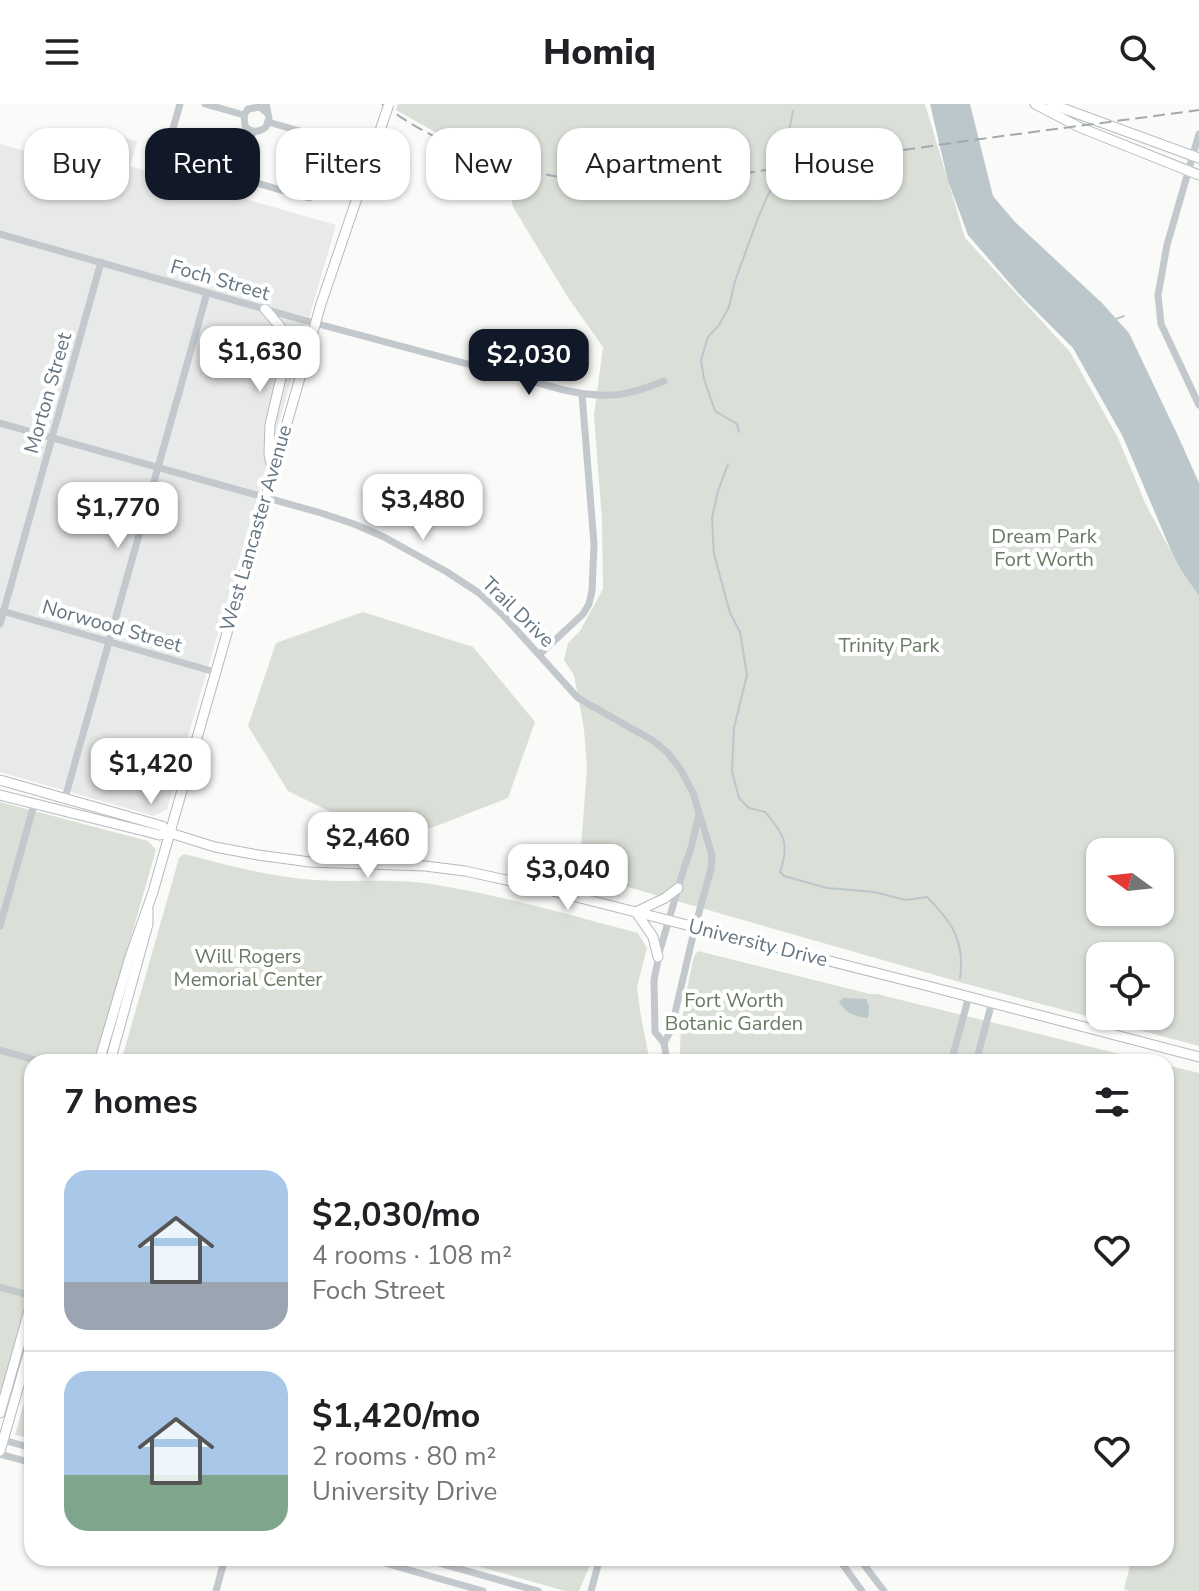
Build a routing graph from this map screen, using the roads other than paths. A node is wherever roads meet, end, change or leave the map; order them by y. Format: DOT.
graph roads {
  1 [pos="180,104"];
  2 [pos="205,104"];
  3 [pos="389,104"];
  4 [pos="1035,104"];
  5 [pos="1051,104"];
  6 [pos="255,105"];
  7 [pos="267,113"];
  8 [pos="244,115"];
  9 [pos="173,128"];
  10 [pos="248,128"];
  11 [pos="301,128"];
  12 [pos="1199,134"];
  13 [pos="1196,157"];
  14 [pos="1189,171"];
  15 [pos="1199,175"];
  16 [pos="0,234"];
  17 [pos="101,262"];
  18 [pos="207,293"];
  19 [pos="265,309"];
  20 [pos="664,381"];
  21 [pos="582,394"];
  22 [pos="1199,405"];
  23 [pos="0,423"];
  24 [pos="52,437"];
  25 [pos="158,468"];
  26 [pos="273,472"];
  27 [pos="266,497"];
  28 [pos="2,611"];
  29 [pos="0,624"];
  30 [pos="109,641"];
  31 [pos="540,654"];
  32 [pos="215,672"];
  33 [pos="0,780"];
  34 [pos="0,795"];
  35 [pos="65,798"];
  36 [pos="34,805"];
  37 [pos="700,813"];
  38 [pos="170,833"];
  39 [pos="678,888"];
  40 [pos="148,910"];
  41 [pos="636,912"];
  42 [pos="669,921"];
  43 [pos="0,926"];
  44 [pos="695,927"];
  45 [pos="658,957"];
  46 [pos="969,996"];
  47 [pos="992,1002"];
  48 [pos="664,1043"];
  49 [pos="0,1050"];
  50 [pos="101,1054"];
  51 [pos="112,1054"];
  52 [pos="666,1054"];
  53 [pos="953,1054"];
  54 [pos="978,1054"];
  55 [pos="24,1057"];
  56 [pos="1199,1057"];
  57 [pos="0,1287"];
  58 [pos="24,1295"];
  59 [pos="24,1327"];
  60 [pos="24,1366"];
  61 [pos="0,1413"];
  62 [pos="2,1439"];
  63 [pos="24,1446"];
  64 [pos="0,1453"];
  65 [pos="24,1460"];
  66 [pos="223,1566"];
  67 [pos="395,1566"];
  68 [pos="449,1566"];
  69 [pos="598,1566"];
  70 [pos="844,1566"];
  71 [pos="865,1566"];
  72 [pos="216,1591"];
  73 [pos="483,1591"];
  74 [pos="538,1591"];
  75 [pos="591,1591"];
  76 [pos="862,1591"];
  77 [pos="884,1591"];
  1 -- 9 [label="street"];
  2 -- 8 [label="street"];
  3 -- 26 [label="main road, West Lancaster Avenue, bridge"];
  4 -- 14 [label="main road"];
  5 -- 13 [label="main road"];
  6 -- 7 [label="street"];
  6 -- 8 [label="street"];
  7 -- 11 [label="street"];
  8 -- 10 [label="street"];
  12 -- 13 [label="street"];
  13 -- 14 [label="street"];
  14 -- 15 [label="main road"];
  14 -- 22 [label="street"];
  16 -- 17 [label="street, Foch Street"];
  17 -- 18 [label="street, Foch Street"];
  17 -- 24 [label="street, Morton Street"];
  18 -- 19 [label="street, Foch Street"];
  18 -- 25 [label="street"];
  19 -- 21 [label="street, Foch Street"];
  19 -- 26 [label="main road"];
  20 -- 21 [label="street, Foch Street"];
  21 -- 31 [label="street"];
  23 -- 24 [label="street, Trail Drive"];
  24 -- 25 [label="street, Trail Drive"];
  24 -- 28 [label="street, Morton Street"];
  25 -- 27 [label="street, Trail Drive"];
  25 -- 30 [label="street"];
  26 -- 27 [label="main road, West Lancaster Avenue"];
  27 -- 31 [label="street, Trail Drive"];
  27 -- 32 [label="main road, West Lancaster Avenue"];
  28 -- 29 [label="street, Morton Street"];
  28 -- 30 [label="street, Norwood Street"];
  30 -- 32 [label="street, Norwood Street"];
  30 -- 35 [label="street"];
  31 -- 37 [label="street, Trail Drive"];
  32 -- 38 [label="main road, West Lancaster Avenue"];
  33 -- 35 [label="main road, University Drive"];
  34 -- 36 [label="main road, University Drive"];
  35 -- 36 [label="main road"];
  35 -- 38 [label="main road, University Drive"];
  36 -- 38 [label="main road, University Drive"];
  36 -- 43 [label="street"];
  37 -- 39 [label="street, Trail Drive"];
  37 -- 44 [label="street, Trail Drive"];
  38 -- 40 [label="main road, West Lancaster Avenue"];
  38 -- 41 [label="main road, University Drive"];
  39 -- 41 [label="main road"];
  39 -- 42 [label="street, Trail Drive"];
  40 -- 50 [label="main road, West Lancaster Avenue"];
  40 -- 51 [label="main road, West Lancaster Avenue"];
  41 -- 42 [label="main road, University Drive"];
  41 -- 45 [label="main road"];
  42 -- 44 [label="main road, University Drive"];
  42 -- 45 [label="street, Trail Drive"];
  44 -- 46 [label="main road, University Drive"];
  44 -- 48 [label="street, Trail Drive"];
  45 -- 48 [label="street, Trail Drive"];
  46 -- 47 [label="main road, University Drive"];
  46 -- 53 [label="street"];
  47 -- 54 [label="street"];
  47 -- 56 [label="main road, University Drive"];
  48 -- 52 [label="street, Trail Drive"];
  49 -- 55 [label="street"];
  57 -- 58 [label="street"];
  59 -- 61 [label="main road"];
  60 -- 62 [label="main road"];
  62 -- 63 [label="street"];
  62 -- 64 [label="main road"];
  64 -- 65 [label="street"];
  66 -- 72 [label="street"];
  67 -- 73 [label="street"];
  68 -- 74 [label="street"];
  69 -- 75 [label="street"];
  70 -- 76 [label="street"];
  71 -- 77 [label="street"];
}
